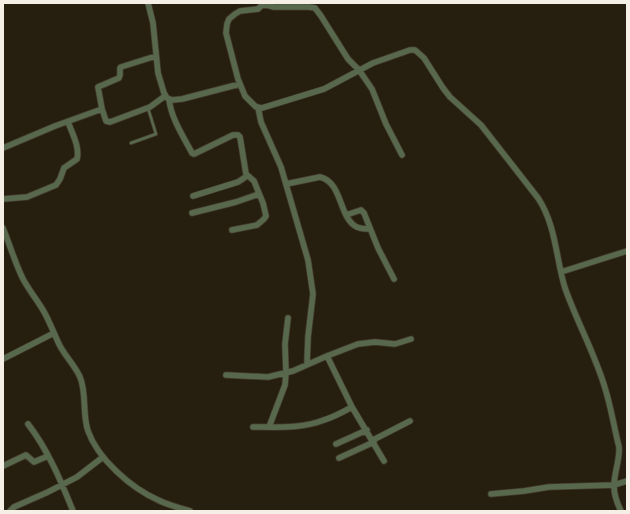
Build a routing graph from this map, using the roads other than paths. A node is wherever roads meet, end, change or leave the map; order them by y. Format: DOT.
graph roads {
  1 [pos="148,3"];
  2 [pos="264,4"];
  3 [pos="156,56"];
  4 [pos="359,70"];
  5 [pos="235,85"];
  6 [pos="167,97"];
  7 [pos="258,107"];
  8 [pos="148,108"];
  9 [pos="102,109"];
  10 [pos="68,122"];
  11 [pos="131,143"];
  12 [pos="3,148"];
  13 [pos="402,155"];
  14 [pos="247,176"];
  15 [pos="286,184"];
  16 [pos="259,194"];
  17 [pos="193,196"];
  18 [pos="3,199"];
  19 [pos="192,213"];
  20 [pos="346,215"];
  21 [pos="3,228"];
  22 [pos="370,229"];
  23 [pos="232,230"];
  24 [pos="627,252"];
  25 [pos="561,272"];
  26 [pos="394,280"];
  27 [pos="288,318"];
  28 [pos="54,333"];
  29 [pos="411,339"];
  30 [pos="327,356"];
  31 [pos="3,359"];
  32 [pos="307,364"];
  33 [pos="286,373"];
  34 [pos="226,375"];
  35 [pos="352,406"];
  36 [pos="410,421"];
  37 [pos="28,424"];
  38 [pos="253,427"];
  39 [pos="269,427"];
  40 [pos="367,430"];
  41 [pos="373,441"];
  42 [pos="336,444"];
  43 [pos="627,452"];
  44 [pos="620,454"];
  45 [pos="48,456"];
  46 [pos="103,457"];
  47 [pos="339,458"];
  48 [pos="384,461"];
  49 [pos="3,466"];
  50 [pos="627,481"];
  51 [pos="62,485"];
  52 [pos="614,485"];
  53 [pos="491,494"];
  54 [pos="627,510"];
  55 [pos="10,511"];
  56 [pos="73,511"];
  57 [pos="190,511"];
  58 [pos="622,511"];
  1 -- 3 [label="street"];
  2 -- 4 [label="street"];
  2 -- 5 [label="street"];
  3 -- 6 [label="street"];
  3 -- 9 [label="street"];
  4 -- 7 [label="street"];
  4 -- 13 [label="street"];
  4 -- 25 [label="street"];
  5 -- 6 [label="street"];
  5 -- 7 [label="street"];
  6 -- 8 [label="street"];
  6 -- 14 [label="street"];
  7 -- 15 [label="street"];
  8 -- 9 [label="street"];
  8 -- 11 [label="lane"];
  9 -- 10 [label="street"];
  10 -- 12 [label="street"];
  10 -- 18 [label="street"];
  14 -- 16 [label="street"];
  14 -- 17 [label="street"];
  15 -- 20 [label="street"];
  15 -- 32 [label="street"];
  16 -- 19 [label="street"];
  16 -- 23 [label="street"];
  20 -- 22 [label="street"];
  20 -- 22 [label="street"];
  21 -- 28 [label="street"];
  22 -- 26 [label="street"];
  24 -- 25 [label="street"];
  25 -- 44 [label="street"];
  27 -- 33 [label="street"];
  28 -- 31 [label="street"];
  28 -- 46 [label="street"];
  29 -- 30 [label="street"];
  30 -- 32 [label="street"];
  30 -- 35 [label="street"];
  32 -- 33 [label="street"];
  33 -- 34 [label="street"];
  33 -- 39 [label="street"];
  35 -- 39 [label="street"];
  35 -- 40 [label="street"];
  36 -- 41 [label="street"];
  37 -- 45 [label="street"];
  38 -- 39 [label="street"];
  40 -- 41 [label="street"];
  40 -- 42 [label="street"];
  41 -- 47 [label="street"];
  41 -- 48 [label="street"];
  43 -- 44 [label="street"];
  44 -- 52 [label="street"];
  45 -- 49 [label="street"];
  45 -- 51 [label="street"];
  46 -- 51 [label="street"];
  46 -- 57 [label="street"];
  50 -- 52 [label="street"];
  51 -- 55 [label="street"];
  51 -- 56 [label="street"];
  52 -- 53 [label="street"];
  52 -- 58 [label="street"];
  54 -- 58 [label="street"];
}
